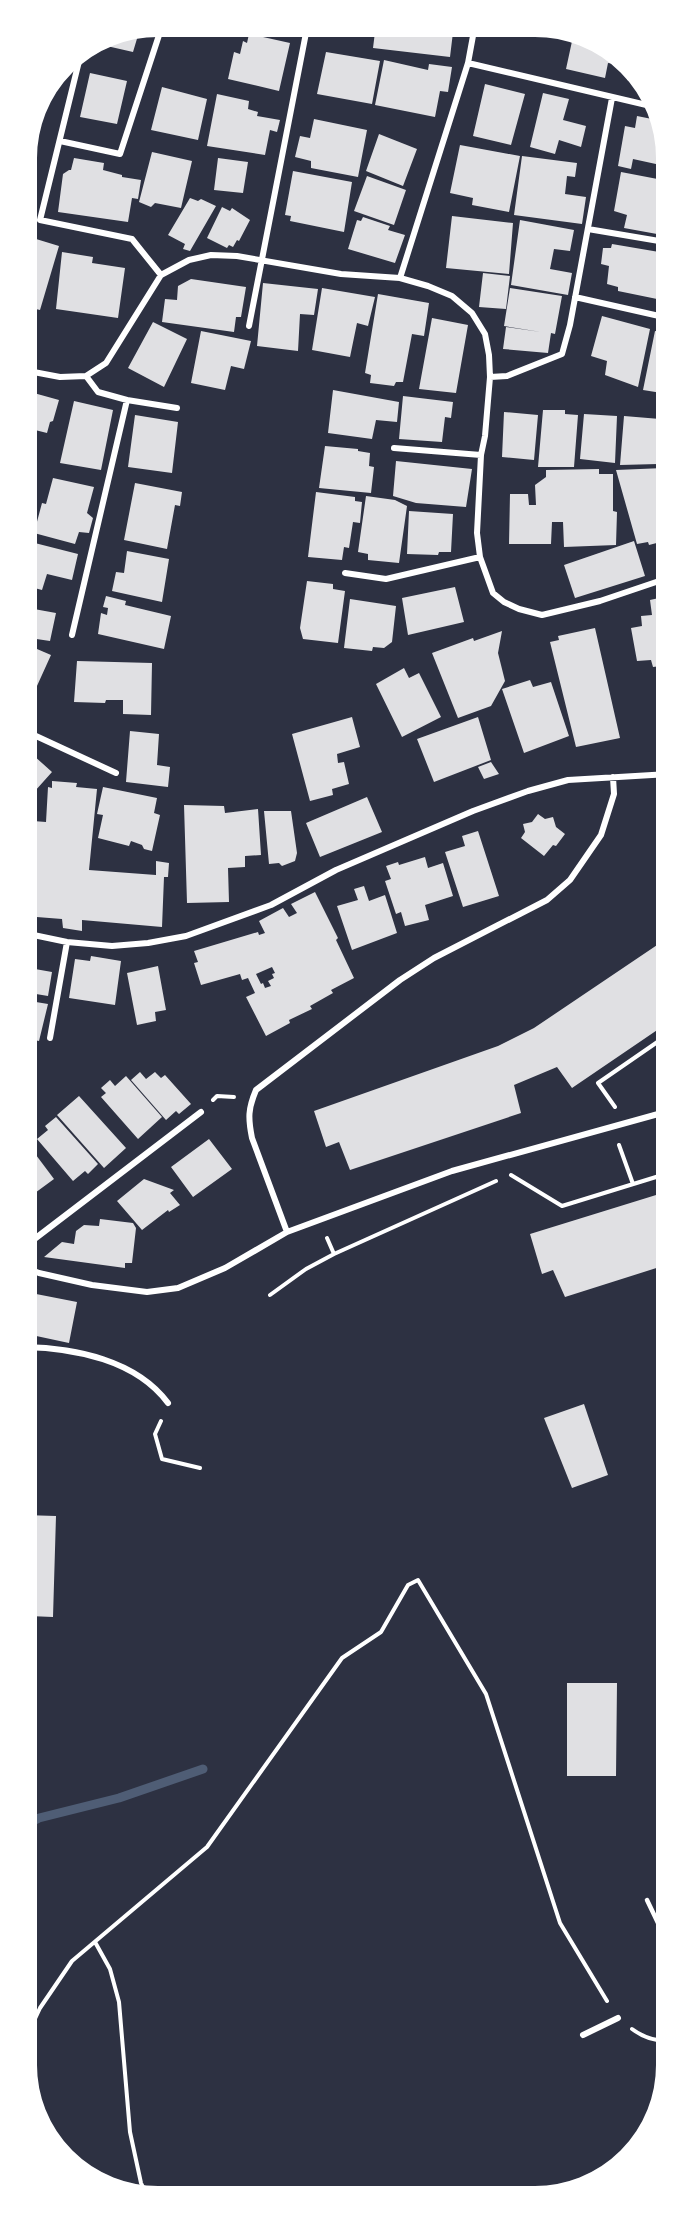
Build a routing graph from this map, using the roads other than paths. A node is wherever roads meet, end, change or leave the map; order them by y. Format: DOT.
graph roads {
  1 [pos="159,33"];
  2 [pos="306,33"];
  3 [pos="474,33"];
  4 [pos="79,62"];
  5 [pos="468,63"];
  6 [pos="612,98"];
  7 [pos="648,106"];
  8 [pos="60,141"];
  9 [pos="588,229"];
  10 [pos="660,242"];
  11 [pos="261,260"];
  12 [pos="161,275"];
  13 [pos="400,278"];
  14 [pos="575,297"];
  15 [pos="660,316"];
  16 [pos="249,326"];
  17 [pos="33,372"];
  18 [pos="86,376"];
  19 [pos="490,377"];
  20 [pos="126,400"];
  21 [pos="177,408"];
  22 [pos="394,448"];
  23 [pos="481,455"];
  24 [pos="480,556"];
  25 [pos="345,573"];
  26 [pos="660,581"];
  27 [pos="72,634"];
  28 [pos="33,735"];
  29 [pos="116,773"];
  30 [pos="660,774"];
  31 [pos="613,777"];
  32 [pos="33,935"];
  33 [pos="67,942"];
  34 [pos="50,1038"];
  35 [pos="201,1112"];
  36 [pos="660,1114"];
  37 [pos="287,1232"];
  38 [pos="33,1239"];
  39 [pos="33,1271"];
  40 [pos="33,1347"];
  41 [pos="168,1403"];
  42 [pos="647,1900"];
  43 [pos="660,1927"];
  44 [pos="618,2018"];
  45 [pos="583,2035"];
  1 -- 8 [label="street"];
  2 -- 11 [label="street"];
  3 -- 5 [label="street"];
  4 -- 8 [label="street"];
  5 -- 6 [label="street"];
  5 -- 13 [label="street"];
  6 -- 7 [label="street"];
  6 -- 9 [label="street"];
  8 -- 12 [label="street"];
  9 -- 10 [label="street"];
  9 -- 14 [label="street"];
  11 -- 12 [label="street"];
  11 -- 13 [label="street"];
  11 -- 16 [label="street"];
  12 -- 18 [label="street"];
  13 -- 19 [label="street"];
  14 -- 15 [label="street"];
  14 -- 19 [label="street"];
  17 -- 18 [label="street"];
  18 -- 20 [label="street"];
  19 -- 23 [label="street"];
  20 -- 21 [label="street"];
  20 -- 27 [label="street"];
  22 -- 23 [label="street"];
  23 -- 24 [label="street"];
  24 -- 25 [label="street"];
  24 -- 26 [label="street"];
  28 -- 29 [label="street"];
  30 -- 31 [label="street"];
  31 -- 33 [label="street"];
  31 -- 37 [label="street"];
  32 -- 33 [label="street"];
  33 -- 34 [label="street"];
  35 -- 38 [label="street"];
  36 -- 37 [label="street"];
  37 -- 39 [label="street"];
  40 -- 41 [label="street"];
  42 -- 43 [label="lane"];
  44 -- 45 [label="street"];
}
